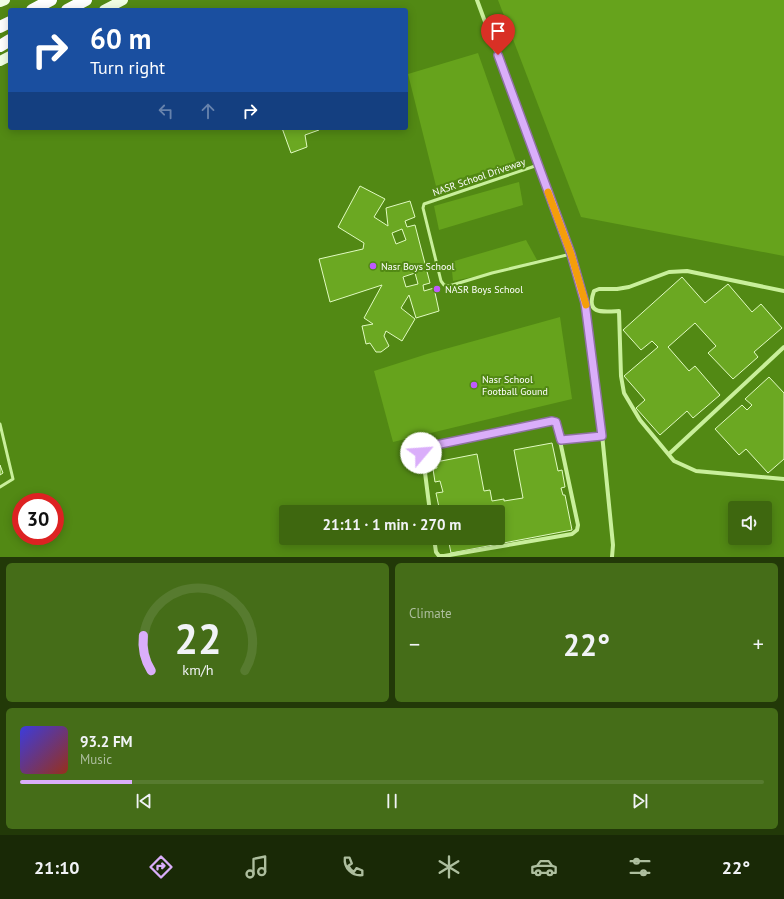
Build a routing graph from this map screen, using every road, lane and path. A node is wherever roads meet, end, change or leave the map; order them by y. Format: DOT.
graph roads {
  1 [pos="5,0"];
  2 [pos="51,0"];
  3 [pos="86,0"];
  4 [pos="123,0"];
  5 [pos="477,0"];
  6 [pos="0,2"];
  7 [pos="35,8"];
  8 [pos="71,8"];
  9 [pos="108,8"];
  10 [pos="538,166"];
  11 [pos="571,254"];
  12 [pos="784,291"];
  13 [pos="593,301"];
  14 [pos="585,303"];
  15 [pos="784,347"];
  16 [pos="0,424"];
  17 [pos="602,436"];
  18 [pos="561,440"];
  19 [pos="668,454"];
  20 [pos="784,479"];
  21 [pos="0,487"];
  22 [pos="429,505"];
  23 [pos="435,545"];
  24 [pos="612,557"];
  1 -- 6 [label="main road"];
  2 -- 7 [label="highway"];
  3 -- 8 [label="highway"];
  4 -- 9 [label="main road"];
  5 -- 10 [label="street"];
  10 -- 11 [label="street"];
  10 -- 11 [label="lane, NASR School Driveway"];
  11 -- 14 [label="street"];
  12 -- 13 [label="street"];
  13 -- 14 [label="street"];
  13 -- 19 [label="street"];
  14 -- 17 [label="street"];
  15 -- 19 [label="street"];
  16 -- 21 [label="lane"];
  17 -- 18 [label="street"];
  17 -- 24 [label="street"];
  18 -- 22 [label="street"];
  18 -- 23 [label="street"];
  19 -- 20 [label="street"];
}
